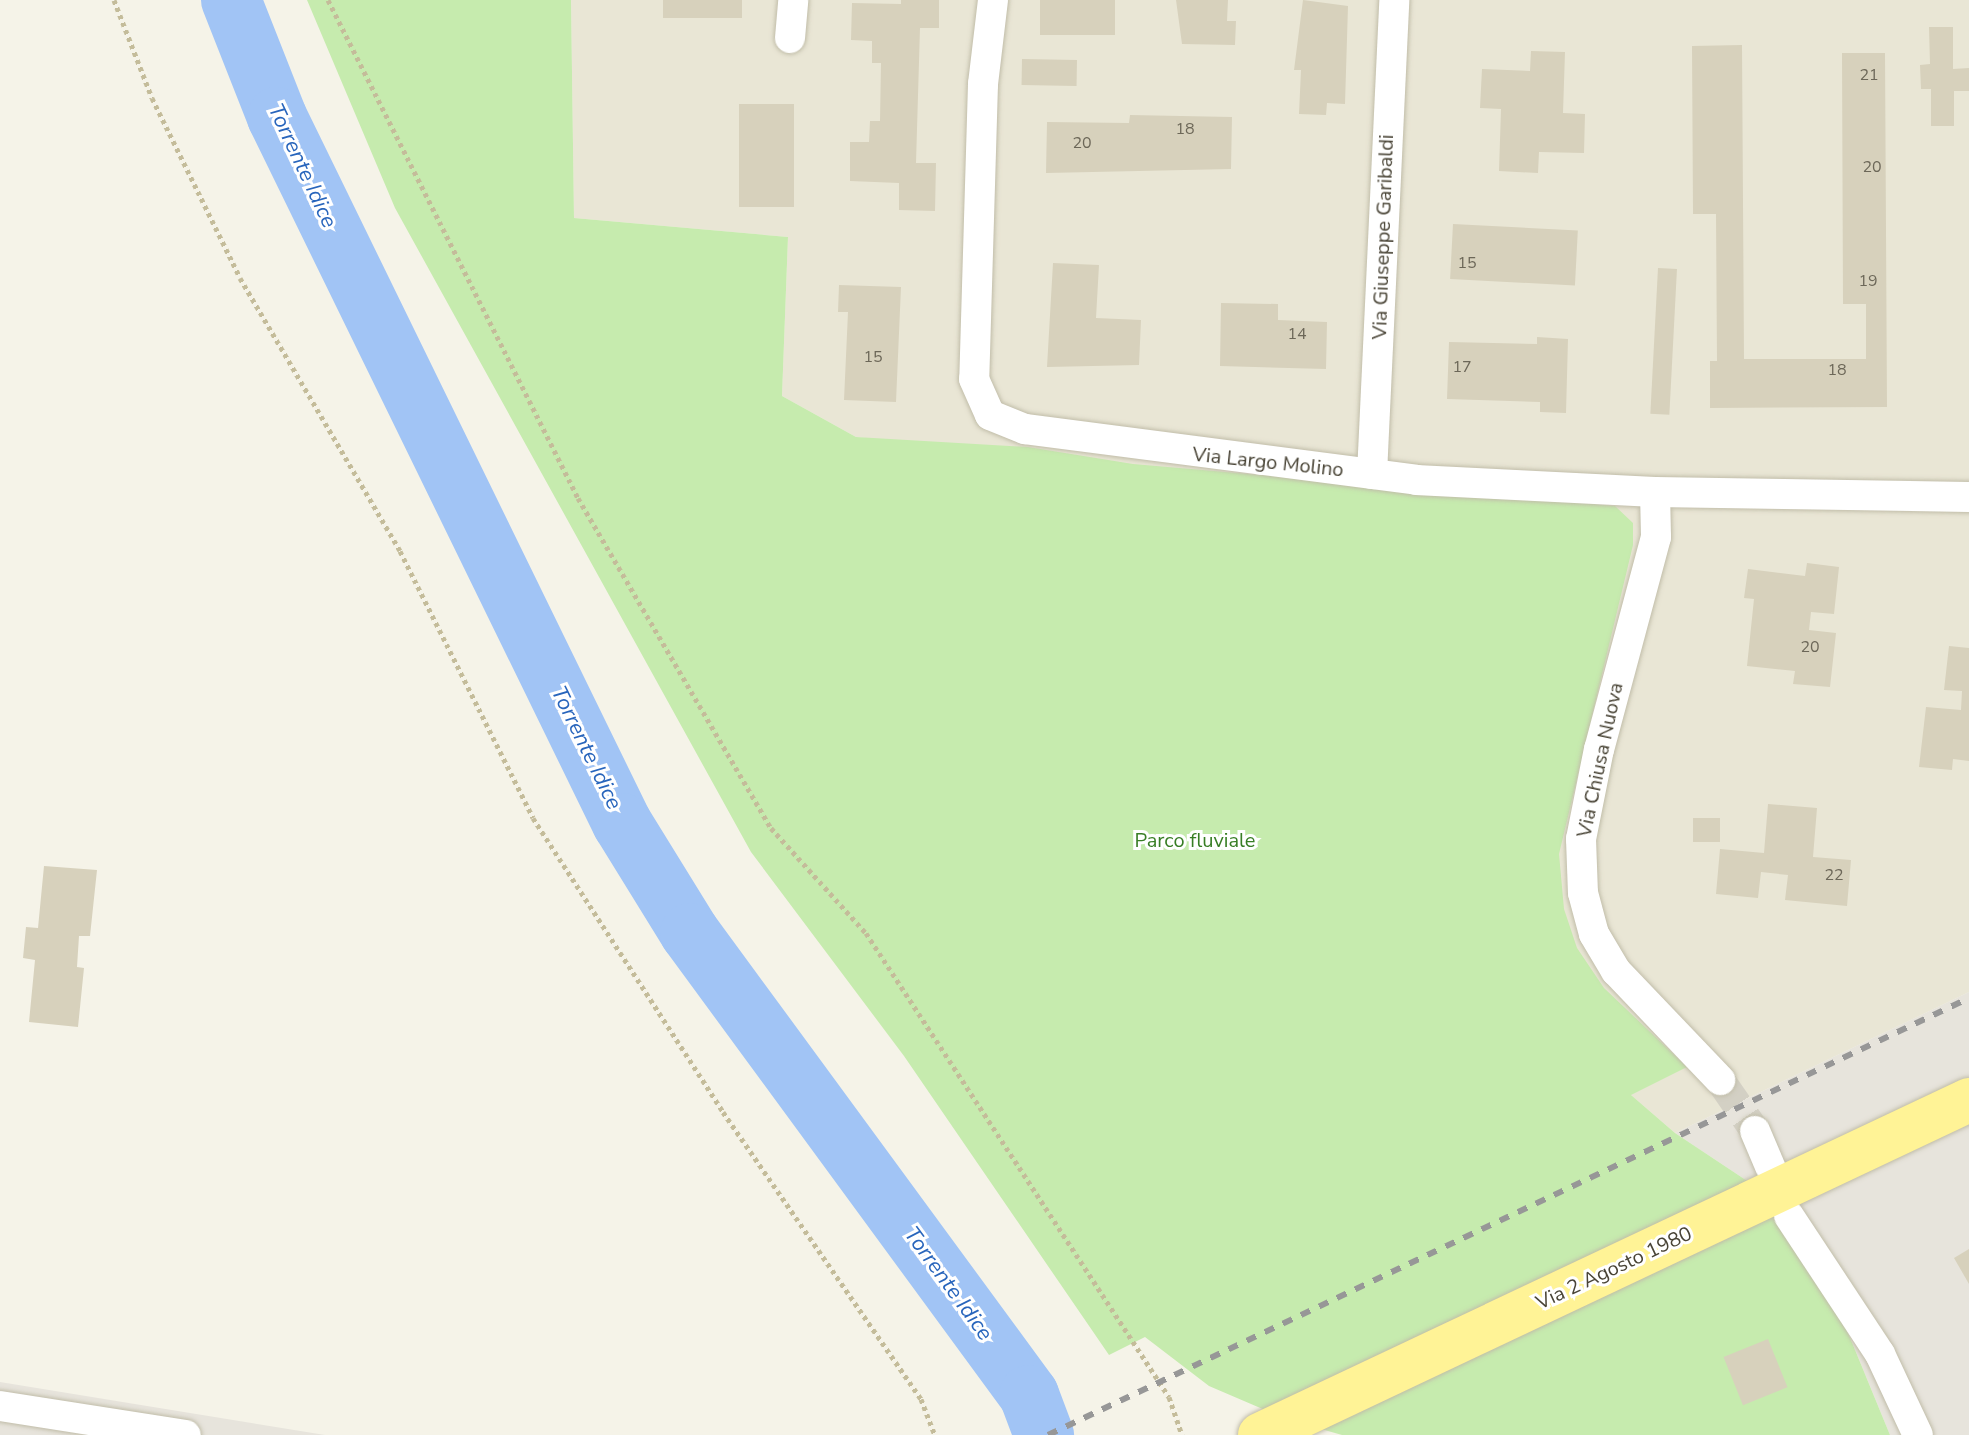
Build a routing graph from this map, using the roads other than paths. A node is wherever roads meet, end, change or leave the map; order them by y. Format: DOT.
graph roads {
  1 [pos="793,0"];
  2 [pos="993,0"];
  3 [pos="1394,0"];
  4 [pos="790,38"];
  5 [pos="1372,474"];
  6 [pos="1655,492"];
  7 [pos="1969,497"];
  8 [pos="1720,1080"];
  9 [pos="1969,1100"];
  10 [pos="1969,1109"];
  11 [pos="1926,1120"];
  12 [pos="1755,1131"];
  13 [pos="1770,1167"];
  14 [pos="1789,1216"];
  15 [pos="0,1406"];
  16 [pos="186,1435"];
  17 [pos="1260,1435"];
  18 [pos="1918,1435"];
  1 -- 4 [label="street"];
  2 -- 5 [label="street, Via Largo Molino"];
  3 -- 5 [label="street, Via Giuseppe Garibaldi"];
  5 -- 6 [label="street, Via Largo Molino"];
  6 -- 7 [label="street, Via Largo Molino"];
  6 -- 8 [label="street, Via Chiusa Nuova"];
  9 -- 11 [label="main road, Via 2 Agosto 1980"];
  10 -- 11 [label="street"];
  11 -- 17 [label="main road, Via 2 Agosto 1980"];
  12 -- 13 [label="street"];
  14 -- 18 [label="street"];
  15 -- 16 [label="street"];
}
